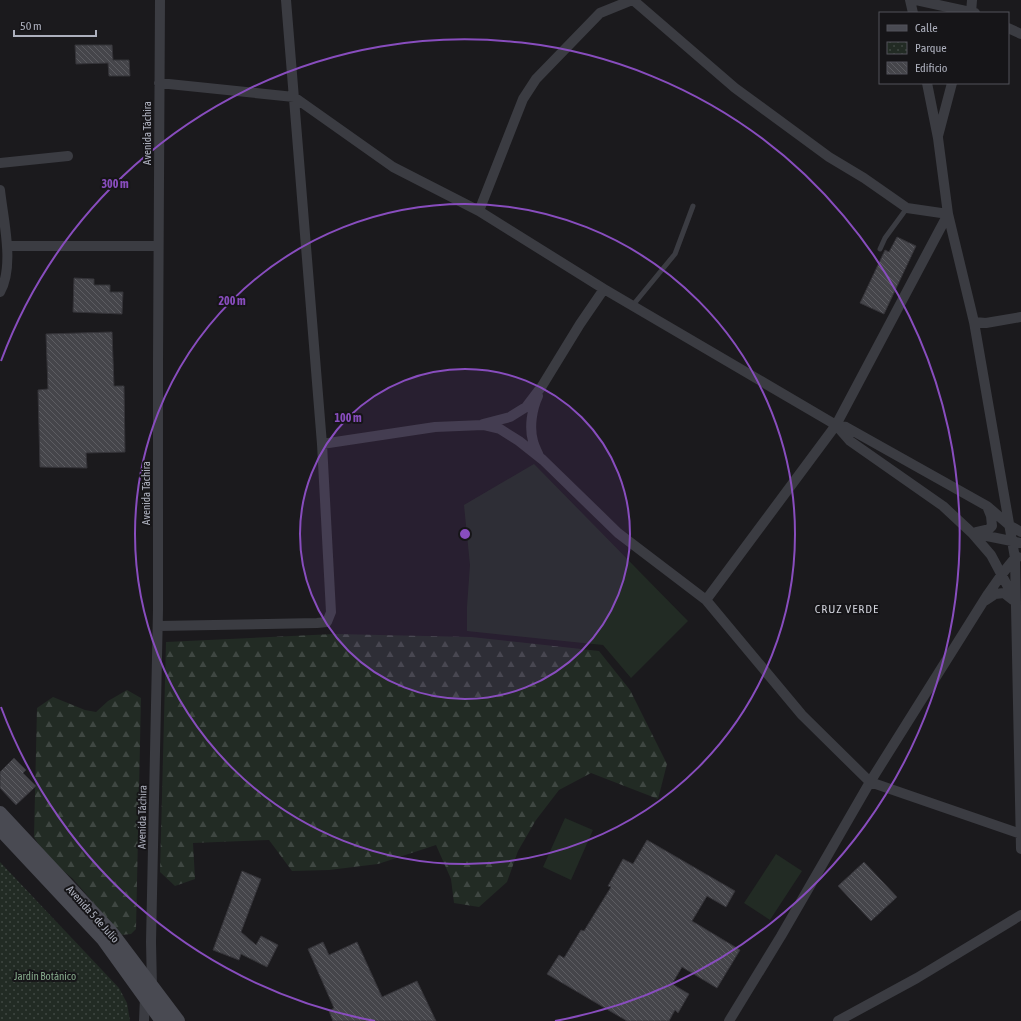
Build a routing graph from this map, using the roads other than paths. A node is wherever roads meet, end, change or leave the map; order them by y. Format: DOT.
graph roads {
  1 [pos="160,0"];
  2 [pos="286,0"];
  3 [pos="632,0"];
  4 [pos="910,0"];
  5 [pos="916,0"];
  6 [pos="972,0"];
  7 [pos="913,12"];
  8 [pos="972,12"];
  9 [pos="1009,28"];
  10 [pos="1021,34"];
  11 [pos="159,83"];
  12 [pos="927,84"];
  13 [pos="952,84"];
  14 [pos="294,97"];
  15 [pos="938,138"];
  16 [pos="68,156"];
  17 [pos="0,163"];
  18 [pos="0,190"];
  19 [pos="693,206"];
  20 [pos="907,208"];
  21 [pos="479,210"];
  22 [pos="948,214"];
  23 [pos="7,246"];
  24 [pos="158,246"];
  25 [pos="880,248"];
  26 [pos="604,289"];
  27 [pos="0,292"];
  28 [pos="633,305"];
  29 [pos="1021,317"];
  30 [pos="974,322"];
  31 [pos="542,386"];
  32 [pos="482,425"];
  33 [pos="836,425"];
  34 [pos="322,444"];
  35 [pos="540,458"];
  36 [pos="986,506"];
  37 [pos="1009,525"];
  38 [pos="1021,532"];
  39 [pos="972,533"];
  40 [pos="1016,541"];
  41 [pos="1018,557"];
  42 [pos="1002,574"];
  43 [pos="706,600"];
  44 [pos="983,602"];
  45 [pos="1016,602"];
  46 [pos="158,626"];
  47 [pos="870,782"];
  48 [pos="0,813"];
  49 [pos="0,829"];
  50 [pos="1020,834"];
  51 [pos="1021,849"];
  52 [pos="1021,915"];
  53 [pos="148,992"];
  54 [pos="160,1019"];
  55 [pos="144,1021"];
  56 [pos="178,1021"];
  57 [pos="729,1021"];
  58 [pos="838,1021"];
  1 -- 11 [label="street, Avenida Táchira"];
  2 -- 14 [label="street"];
  3 -- 20 [label="street"];
  3 -- 21 [label="street"];
  4 -- 7 [label="street"];
  5 -- 8 [label="street"];
  6 -- 8 [label="street"];
  9 -- 10 [label="street"];
  11 -- 14 [label="street"];
  11 -- 24 [label="street, Avenida Táchira"];
  12 -- 15 [label="street"];
  13 -- 15 [label="street"];
  14 -- 21 [label="street"];
  14 -- 34 [label="street"];
  15 -- 22 [label="street"];
  16 -- 17 [label="street"];
  18 -- 23 [label="street"];
  19 -- 28 [label="lane"];
  20 -- 22 [label="street"];
  20 -- 25 [label="lane"];
  21 -- 26 [label="street"];
  22 -- 30 [label="street"];
  22 -- 33 [label="street"];
  23 -- 24 [label="street"];
  23 -- 27 [label="street"];
  24 -- 46 [label="street, Avenida Táchira"];
  26 -- 28 [label="street"];
  26 -- 31 [label="street"];
  28 -- 33 [label="street"];
  29 -- 30 [label="street"];
  30 -- 37 [label="street"];
  31 -- 32 [label="street"];
  31 -- 35 [label="street"];
  32 -- 34 [label="street"];
  32 -- 35 [label="street"];
  33 -- 36 [label="street"];
  33 -- 39 [label="street"];
  33 -- 43 [label="street"];
  34 -- 46 [label="street"];
  35 -- 43 [label="street"];
  36 -- 37 [label="street"];
  36 -- 39 [label="street"];
  37 -- 38 [label="street"];
  37 -- 40 [label="street"];
  39 -- 40 [label="street"];
  39 -- 42 [label="street"];
  40 -- 41 [label="street"];
  41 -- 42 [label="street"];
  41 -- 45 [label="street"];
  42 -- 44 [label="street"];
  42 -- 45 [label="street"];
  43 -- 47 [label="street"];
  44 -- 45 [label="street"];
  44 -- 47 [label="street"];
  45 -- 50 [label="street"];
  46 -- 53 [label="street, Avenida Táchira"];
  47 -- 50 [label="street"];
  47 -- 57 [label="street"];
  48 -- 53 [label="street, Avenida 5 de Julio"];
  49 -- 53 [label="street, Avenida 5 de Julio"];
  50 -- 51 [label="street"];
  52 -- 58 [label="street"];
  53 -- 54 [label="street, Avenida 5 de Julio"];
  53 -- 55 [label="street, Avenida Táchira"];
  53 -- 56 [label="street, Avenida 5 de Julio"];
}
